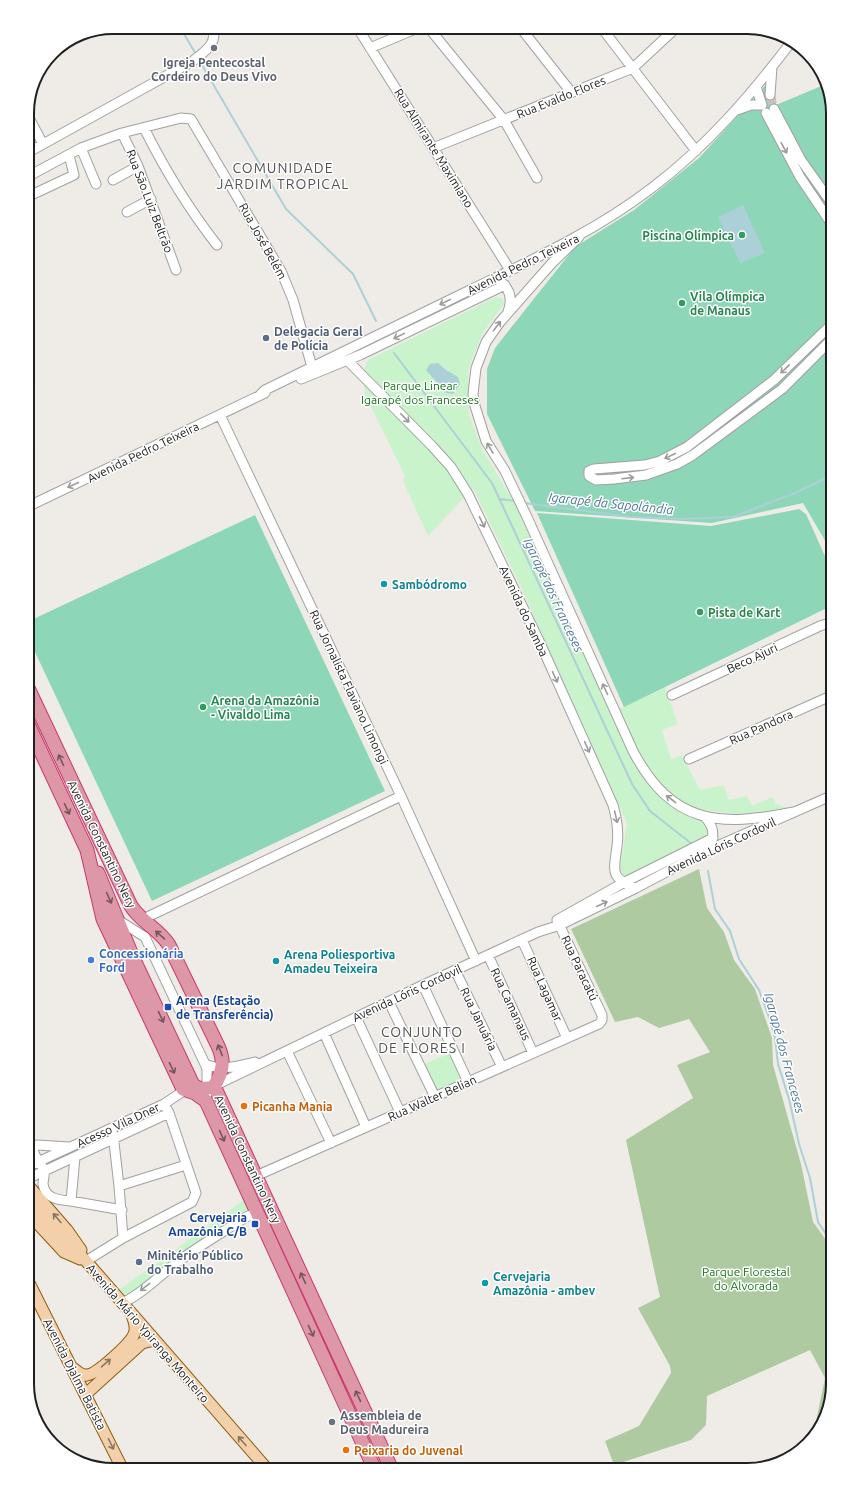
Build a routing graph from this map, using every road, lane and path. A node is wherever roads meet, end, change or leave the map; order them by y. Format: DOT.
graph roads {
  1 [pos="214,34"];
  2 [pos="361,34"];
  3 [pos="403,34"];
  4 [pos="434,34"];
  5 [pos="525,34"];
  6 [pos="607,34"];
  7 [pos="667,34"];
  8 [pos="788,46"];
  9 [pos="370,48"];
  10 [pos="772,67"];
  11 [pos="633,68"];
  12 [pos="756,87"];
  13 [pos="571,92"];
  14 [pos="768,105"];
  15 [pos="737,110"];
  16 [pos="504,120"];
  17 [pos="34,126"];
  18 [pos="144,128"];
  19 [pos="122,133"];
  20 [pos="44,144"];
  21 [pos="81,148"];
  22 [pos="434,148"];
  23 [pos="34,149"];
  24 [pos="696,151"];
  25 [pos="69,155"];
  26 [pos="797,163"];
  27 [pos="138,166"];
  28 [pos="34,173"];
  29 [pos="537,178"];
  30 [pos="113,180"];
  31 [pos="96,184"];
  32 [pos="34,195"];
  33 [pos="826,197"];
  34 [pos="151,199"];
  35 [pos="127,212"];
  36 [pos="826,214"];
  37 [pos="579,237"];
  38 [pos="217,245"];
  39 [pos="176,270"];
  40 [pos="510,270"];
  41 [pos="492,279"];
  42 [pos="505,285"];
  43 [pos="507,315"];
  44 [pos="826,332"];
  45 [pos="363,341"];
  46 [pos="826,345"];
  47 [pos="802,353"];
  48 [pos="360,355"];
  49 [pos="348,361"];
  50 [pos="809,362"];
  51 [pos="312,367"];
  52 [pos="260,395"];
  53 [pos="738,408"];
  54 [pos="220,415"];
  55 [pos="745,418"];
  56 [pos="687,447"];
  57 [pos="693,455"];
  58 [pos="34,504"];
  59 [pos="826,624"];
  60 [pos="672,695"];
  61 [pos="826,698"];
  62 [pos="34,701"];
  63 [pos="34,737"];
  64 [pos="689,759"];
  65 [pos="401,796"];
  66 [pos="826,798"];
  67 [pos="794,812"];
  68 [pos="705,817"];
  69 [pos="713,838"];
  70 [pos="87,850"];
  71 [pos="706,851"];
  72 [pos="684,857"];
  73 [pos="623,883"];
  74 [pos="636,888"];
  75 [pos="118,920"];
  76 [pos="141,920"];
  77 [pos="558,922"];
  78 [pos="522,940"];
  79 [pos="488,955"];
  80 [pos="476,961"];
  81 [pos="456,970"];
  82 [pos="423,985"];
  83 [pos="389,1002"];
  84 [pos="602,1015"];
  85 [pos="356,1017"];
  86 [pos="324,1033"];
  87 [pos="567,1038"];
  88 [pos="287,1051"];
  89 [pos="533,1053"];
  90 [pos="275,1057"];
  91 [pos="205,1064"];
  92 [pos="502,1067"];
  93 [pos="222,1068"];
  94 [pos="468,1082"];
  95 [pos="185,1090"];
  96 [pos="209,1092"];
  97 [pos="435,1097"];
  98 [pos="164,1104"];
  99 [pos="169,1112"];
  100 [pos="400,1112"];
  101 [pos="366,1127"];
  102 [pos="111,1129"];
  103 [pos="114,1139"];
  104 [pos="331,1143"];
  105 [pos="34,1147"];
  106 [pos="71,1147"];
  107 [pos="86,1151"];
  108 [pos="34,1154"];
  109 [pos="75,1157"];
  110 [pos="38,1162"];
  111 [pos="34,1164"];
  112 [pos="186,1165"];
  113 [pos="44,1171"];
  114 [pos="34,1176"];
  115 [pos="256,1176"];
  116 [pos="119,1186"];
  117 [pos="34,1192"];
  118 [pos="71,1201"];
  119 [pos="34,1206"];
  120 [pos="122,1210"];
  121 [pos="258,1217"];
  122 [pos="34,1220"];
  123 [pos="123,1238"];
  124 [pos="86,1261"];
  125 [pos="34,1293"];
  126 [pos="121,1303"];
  127 [pos="132,1315"];
  128 [pos="154,1340"];
  129 [pos="73,1368"];
  130 [pos="86,1394"];
  131 [pos="120,1463"];
  132 [pos="262,1463"];
  133 [pos="372,1463"];
  134 [pos="389,1463"];
  1 -- 20 [label="street"];
  2 -- 9 [label="street, Rua Almirante Maximiano"];
  3 -- 9 [label="street"];
  4 -- 16 [label="street"];
  5 -- 13 [label="street"];
  6 -- 11 [label="street"];
  7 -- 11 [label="street, Rua Evaldo Flores"];
  8 -- 10 [label="street, Avenida Pedro Teixeira"];
  9 -- 22 [label="street, Rua Almirante Maximiano"];
  10 -- 12 [label="street, Avenida Pedro Teixeira"];
  10 -- 14 [label="street"];
  11 -- 13 [label="street, Rua Evaldo Flores"];
  11 -- 24 [label="street"];
  12 -- 14 [label="street"];
  12 -- 15 [label="street, Avenida Pedro Teixeira"];
  13 -- 16 [label="street, Rua Evaldo Flores"];
  14 -- 15 [label="street"];
  14 -- 26 [label="street"];
  15 -- 24 [label="street, Avenida Pedro Teixeira"];
  16 -- 22 [label="street, Rua Evaldo Flores"];
  16 -- 29 [label="street"];
  17 -- 20 [label="street"];
  18 -- 19 [label="street"];
  18 -- 38 [label="street"];
  18 -- 51 [label="street, Rua José Belém"];
  19 -- 21 [label="street"];
  19 -- 27 [label="street, Rua São Luiz Beltrão"];
  20 -- 23 [label="street"];
  21 -- 25 [label="street"];
  21 -- 31 [label="street"];
  22 -- 40 [label="street, Rua Almirante Maximiano"];
  24 -- 37 [label="street, Avenida Pedro Teixeira"];
  25 -- 28 [label="street"];
  25 -- 32 [label="street"];
  26 -- 33 [label="street"];
  26 -- 36 [label="street"];
  27 -- 30 [label="street"];
  27 -- 34 [label="street, Rua São Luiz Beltrão"];
  34 -- 35 [label="street"];
  34 -- 39 [label="street, Rua São Luiz Beltrão"];
  37 -- 40 [label="street, Avenida Pedro Teixeira"];
  37 -- 43 [label="street"];
  40 -- 41 [label="street, Avenida Pedro Teixeira"];
  41 -- 42 [label="street"];
  41 -- 45 [label="street, Avenida Pedro Teixeira, one-way"];
  42 -- 43 [label="street"];
  42 -- 48 [label="street, Avenida Pedro Teixeira, one-way"];
  68 -- 43 [label="street, one-way"];
  44 -- 47 [label="street"];
  45 -- 48 [label="street"];
  45 -- 51 [label="street, Avenida Pedro Teixeira"];
  46 -- 50 [label="street"];
  47 -- 50 [label="street"];
  47 -- 53 [label="street, one-way"];
  48 -- 49 [label="street, Avenida Pedro Teixeira"];
  49 -- 52 [label="street, Avenida Pedro Teixeira"];
  49 -- 73 [label="street, Avenida do Samba, one-way"];
  50 -- 55 [label="street"];
  51 -- 52 [label="street, Avenida Pedro Teixeira"];
  52 -- 54 [label="street, Avenida Pedro Teixeira"];
  53 -- 55 [label="street"];
  53 -- 56 [label="street"];
  54 -- 58 [label="street, Avenida Pedro Teixeira, one-way"];
  54 -- 65 [label="street, Rua Jornalista Flaviano Limongi"];
  55 -- 57 [label="street"];
  56 -- 57 [label="street"];
  56 -- 57 [label="street, one-way"];
  59 -- 60 [label="street, Beco Ajuri"];
  61 -- 64 [label="street, Rua Pandora"];
  76 -- 62 [label="highway, Avenida Constantino Nery, one-way"];
  63 -- 70 [label="highway, Avenida Constantino Nery, one-way"];
  65 -- 76 [label="street"];
  65 -- 80 [label="street, Rua Jornalista Flaviano Limongi"];
  66 -- 67 [label="street"];
  67 -- 68 [label="street"];
  67 -- 71 [label="street, Avenida Lóris Cordovil"];
  68 -- 69 [label="street"];
  69 -- 71 [label="street"];
  69 -- 72 [label="street, Avenida Lóris Cordovil"];
  70 -- 75 [label="highway, one-way"];
  70 -- 95 [label="highway, Avenida Constantino Nery, one-way"];
  71 -- 72 [label="street, Avenida Lóris Cordovil"];
  72 -- 73 [label="street, Avenida Lóris Cordovil"];
  72 -- 74 [label="street, Avenida Lóris Cordovil"];
  73 -- 74 [label="street"];
  73 -- 77 [label="street, Avenida Lóris Cordovil"];
  77 -- 74 [label="street, Avenida Lóris Cordovil, one-way"];
  75 -- 91 [label="street"];
  75 -- 96 [label="highway, one-way"];
  93 -- 76 [label="highway, Avenida Constantino Nery, one-way"];
  77 -- 78 [label="street, Avenida Lóris Cordovil"];
  77 -- 84 [label="street, Rua Paracatú"];
  78 -- 79 [label="street, Avenida Lóris Cordovil"];
  78 -- 87 [label="street, Rua Lagamar"];
  79 -- 80 [label="street, Avenida Lóris Cordovil"];
  79 -- 89 [label="street, Rua Camanaus"];
  80 -- 81 [label="street, Avenida Lóris Cordovil"];
  81 -- 82 [label="street, Avenida Lóris Cordovil"];
  81 -- 92 [label="street, Rua Januária"];
  82 -- 83 [label="street, Avenida Lóris Cordovil"];
  82 -- 94 [label="street"];
  83 -- 85 [label="street, Avenida Lóris Cordovil"];
  83 -- 97 [label="street"];
  84 -- 87 [label="street, Rua Walter Belian"];
  85 -- 86 [label="street, Avenida Lóris Cordovil"];
  85 -- 100 [label="street"];
  86 -- 88 [label="street, Avenida Lóris Cordovil"];
  86 -- 101 [label="street"];
  87 -- 89 [label="street, Rua Walter Belian"];
  88 -- 90 [label="street, Avenida Lóris Cordovil"];
  88 -- 104 [label="street"];
  89 -- 92 [label="street, Rua Walter Belian"];
  90 -- 93 [label="street, Avenida Lóris Cordovil"];
  90 -- 96 [label="street, Avenida Lóris Cordovil"];
  91 -- 93 [label="street, Avenida Lóris Cordovil"];
  91 -- 96 [label="street"];
  92 -- 94 [label="street, Rua Walter Belian"];
  93 -- 96 [label="highway, Avenida Constantino Nery"];
  94 -- 97 [label="street, Rua Walter Belian"];
  95 -- 96 [label="highway"];
  95 -- 98 [label="street, Acesso Vila Dner"];
  96 -- 115 [label="highway, Avenida Constantino Nery"];
  96 -- 121 [label="highway, Avenida Constantino Nery, one-way"];
  97 -- 100 [label="street, Rua Walter Belian"];
  98 -- 99 [label="street, Acesso Vila Dner"];
  98 -- 102 [label="street, Acesso Vila Dner"];
  99 -- 103 [label="street, Acesso Vila Dner"];
  99 -- 112 [label="street, Acesso Vila Dner"];
  100 -- 101 [label="street, Rua Walter Belian"];
  101 -- 104 [label="street, Rua Walter Belian"];
  102 -- 103 [label="street"];
  102 -- 106 [label="street, Acesso Vila Dner"];
  103 -- 107 [label="street, Acesso Vila Dner"];
  103 -- 116 [label="street, Acesso Vila Dner"];
  104 -- 115 [label="street, Rua Walter Belian"];
  105 -- 106 [label="street, Acesso Vila Dner"];
  106 -- 107 [label="street, Acesso Vila Dner"];
  106 -- 110 [label="street, Acesso Vila Dner"];
  107 -- 109 [label="street, Acesso Vila Dner"];
  108 -- 110 [label="street, Acesso Vila Dner"];
  109 -- 113 [label="street, Acesso Vila Dner"];
  109 -- 118 [label="street, Acesso Vila Dner"];
  110 -- 111 [label="street, Acesso Vila Dner"];
  110 -- 113 [label="street, Acesso Vila Dner"];
  112 -- 116 [label="street"];
  112 -- 123 [label="street, Acesso Vila Dner"];
  113 -- 114 [label="street, Acesso Vila Dner"];
  113 -- 118 [label="street, Acesso Vila Dner"];
  134 -- 115 [label="highway, Avenida Constantino Nery, one-way"];
  116 -- 120 [label="street, Acesso Vila Dner"];
  124 -- 117 [label="main road, one-way"];
  118 -- 120 [label="street, Acesso Vila Dner"];
  119 -- 124 [label="main road, Avenida Mário Ypiranga Monteiro"];
  120 -- 123 [label="street, Acesso Vila Dner"];
  121 -- 126 [label="street, one-way"];
  121 -- 133 [label="highway, Avenida Constantino Nery, one-way"];
  122 -- 124 [label="main road"];
  123 -- 124 [label="street, Acesso Vila Dner"];
  124 -- 126 [label="main road, Avenida Mário Ypiranga Monteiro"];
  125 -- 129 [label="main road, Avenida Djalma Batista"];
  126 -- 127 [label="main road, Avenida Mário Ypiranga Monteiro"];
  127 -- 128 [label="main road, Avenida Mário Ypiranga Monteiro"];
  129 -- 127 [label="main road, one-way"];
  128 -- 130 [label="main road"];
  132 -- 128 [label="main road, Avenida Mário Ypiranga Monteiro, one-way"];
  129 -- 130 [label="main road, Avenida Djalma Batista"];
  130 -- 131 [label="main road, Avenida Djalma Batista, one-way"];
}
